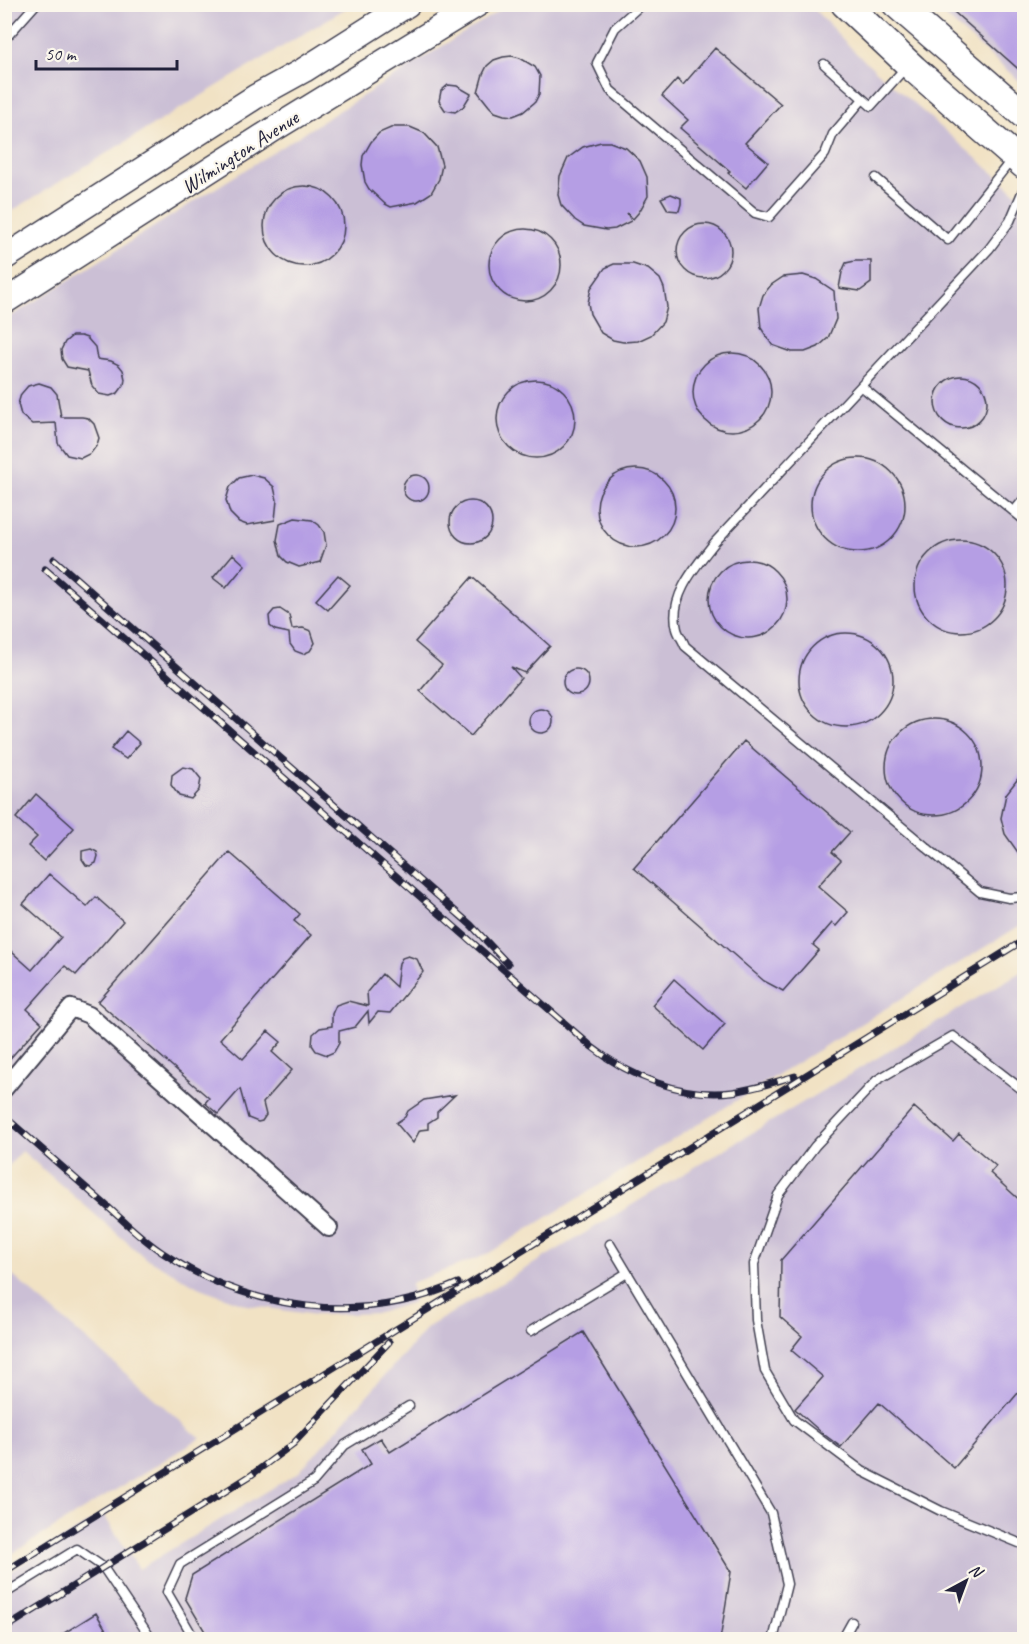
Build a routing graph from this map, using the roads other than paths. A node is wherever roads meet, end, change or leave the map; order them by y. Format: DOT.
graph roads {
  1 [pos="36,4"];
  2 [pos="408,4"];
  3 [pos="478,4"];
  4 [pos="642,4"];
  5 [pos="845,4"];
  6 [pos="896,4"];
  7 [pos="4,40"];
  8 [pos="824,64"];
  9 [pos="909,64"];
  10 [pos="863,99"];
  11 [pos="1024,115"];
  12 [pos="1021,155"];
  13 [pos="876,178"];
  14 [pos="1024,188"];
  15 [pos="4,258"];
  16 [pos="4,302"];
  17 [pos="861,386"];
  18 [pos="1024,499"];
  19 [pos="1014,511"];
  20 [pos="1024,520"];
  21 [pos="1024,897"];
  22 [pos="4,1089"];
  23 [pos="1024,1091"];
  24 [pos="329,1228"];
  25 [pos="610,1244"];
  26 [pos="627,1273"];
  27 [pos="531,1331"];
  28 [pos="409,1406"];
  29 [pos="1024,1545"];
  30 [pos="4,1594"];
  31 [pos="852,1622"];
  32 [pos="152,1640"];
  33 [pos="195,1640"];
  34 [pos="773,1640"];
  35 [pos="842,1640"];
  1 -- 7 [label="lane"];
  2 -- 15 [label="main road, Wilmington Avenue"];
  3 -- 16 [label="main road, Wilmington Avenue"];
  4 -- 10 [label="lane"];
  5 -- 9 [label="main road"];
  6 -- 11 [label="main road"];
  8 -- 10 [label="lane"];
  9 -- 10 [label="lane"];
  9 -- 12 [label="main road"];
  12 -- 13 [label="lane"];
  14 -- 17 [label="lane"];
  17 -- 19 [label="lane"];
  17 -- 21 [label="lane"];
  18 -- 19 [label="lane"];
  19 -- 20 [label="lane"];
  22 -- 24 [label="street"];
  23 -- 29 [label="lane"];
  25 -- 26 [label="lane"];
  26 -- 27 [label="lane"];
  26 -- 34 [label="lane"];
  28 -- 33 [label="lane"];
  30 -- 32 [label="lane"];
  31 -- 35 [label="lane"];
}
